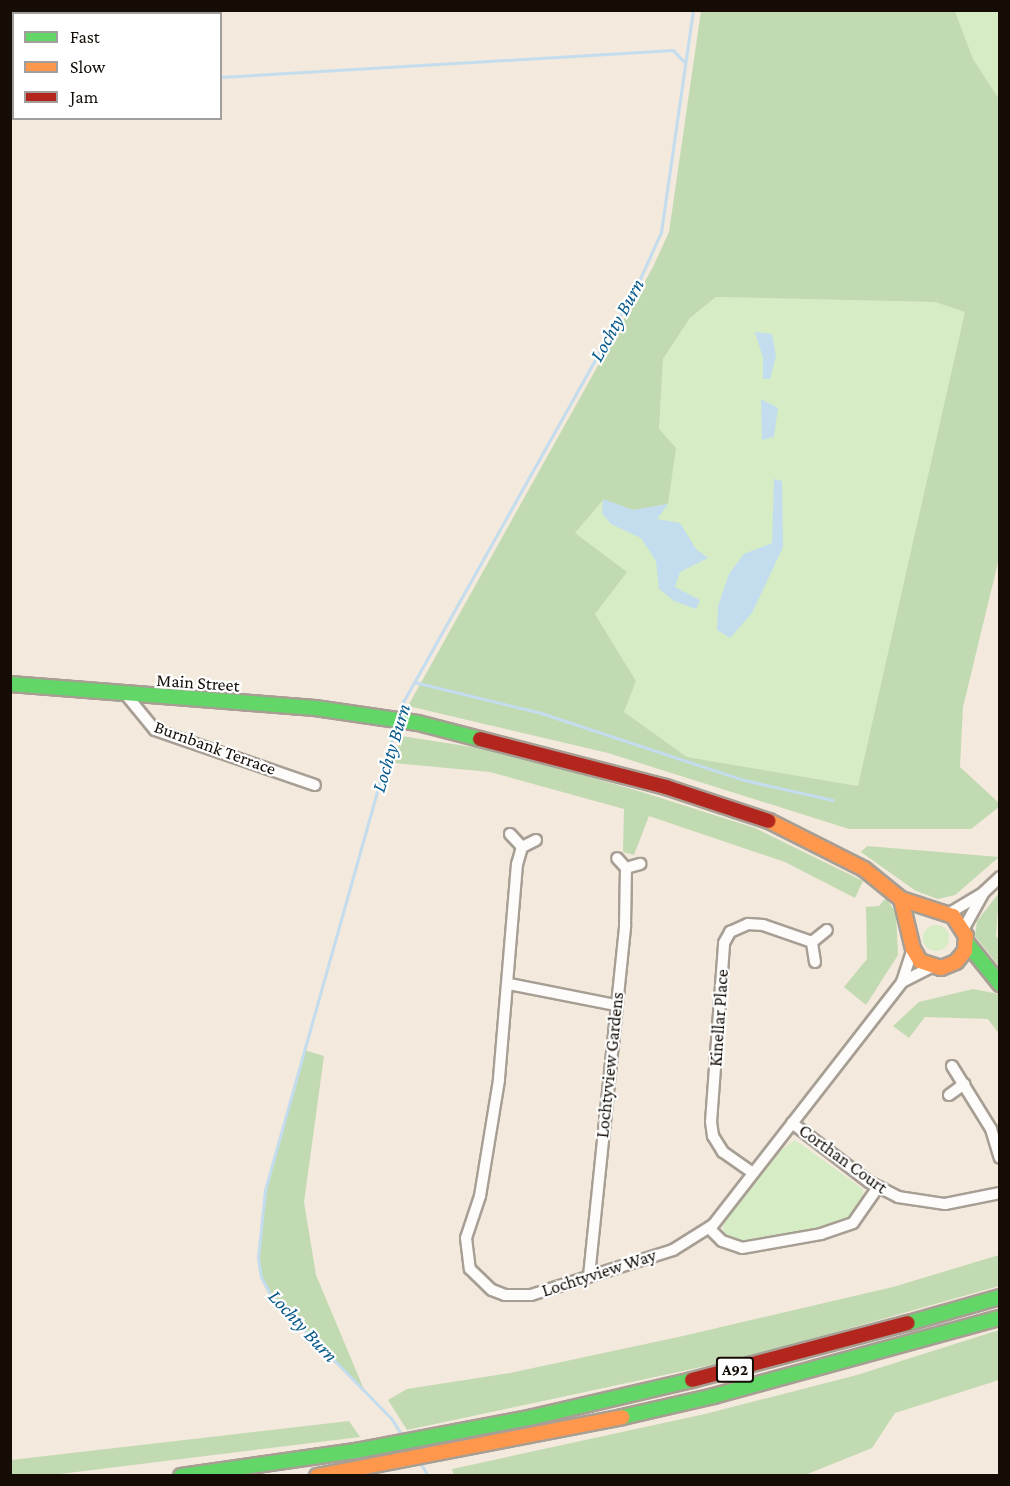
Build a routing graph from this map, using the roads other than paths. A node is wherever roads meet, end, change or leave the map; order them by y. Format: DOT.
graph roads {
  1 [pos="10,684"];
  2 [pos="127,696"];
  3 [pos="315,785"];
  4 [pos="510,834"];
  5 [pos="536,840"];
  6 [pos="522,847"];
  7 [pos="617,858"];
  8 [pos="640,864"];
  9 [pos="626,868"];
  10 [pos="999,877"];
  11 [pos="984,892"];
  12 [pos="901,899"];
  13 [pos="942,914"];
  14 [pos="964,928"];
  15 [pos="827,930"];
  16 [pos="812,942"];
  17 [pos="967,943"];
  18 [pos="912,944"];
  19 [pos="816,962"];
  20 [pos="950,966"];
  21 [pos="932,967"];
  22 [pos="986,970"];
  23 [pos="902,982"];
  24 [pos="509,984"];
  25 [pos="999,984"];
  26 [pos="615,1005"];
  27 [pos="951,1066"];
  28 [pos="964,1084"];
  29 [pos="949,1095"];
  30 [pos="792,1123"];
  31 [pos="999,1158"];
  32 [pos="753,1173"];
  33 [pos="878,1187"];
  34 [pos="999,1192"];
  35 [pos="709,1228"];
  36 [pos="589,1276"];
  37 [pos="999,1297"];
  38 [pos="999,1318"];
  39 [pos="181,1476"];
  40 [pos="317,1476"];
  1 -- 2 [label="main road, Main Street"];
  2 -- 3 [label="street, Burnbank Terrace"];
  2 -- 12 [label="main road, Main Street"];
  4 -- 6 [label="street"];
  5 -- 6 [label="street"];
  6 -- 24 [label="street, Lochtyview Way"];
  7 -- 9 [label="street"];
  8 -- 9 [label="street"];
  9 -- 26 [label="street, Lochtyview Gardens"];
  10 -- 11 [label="street"];
  11 -- 13 [label="street"];
  11 -- 14 [label="street"];
  12 -- 13 [label="main road, Main Street"];
  12 -- 18 [label="main road"];
  13 -- 14 [label="main road"];
  13 -- 18 [label="main road"];
  14 -- 17 [label="main road"];
  15 -- 16 [label="street"];
  16 -- 19 [label="street"];
  16 -- 32 [label="street, Kinellar Place"];
  17 -- 20 [label="main road"];
  17 -- 22 [label="main road"];
  18 -- 21 [label="main road"];
  18 -- 23 [label="street, Lochtyview Way"];
  20 -- 21 [label="main road"];
  20 -- 22 [label="main road"];
  21 -- 23 [label="street, Lochtyview Way"];
  22 -- 25 [label="main road"];
  23 -- 30 [label="street, Lochtyview Way"];
  24 -- 26 [label="street"];
  24 -- 36 [label="street, Lochtyview Way"];
  26 -- 36 [label="street, Lochtyview Gardens"];
  27 -- 28 [label="street"];
  28 -- 29 [label="street"];
  28 -- 31 [label="street"];
  30 -- 32 [label="street, Lochtyview Way"];
  30 -- 33 [label="street, Corthan Court"];
  32 -- 35 [label="street, Lochtyview Way"];
  33 -- 34 [label="street, Corthan Court"];
  33 -- 35 [label="street"];
  35 -- 36 [label="street, Lochtyview Way"];
  37 -- 39 [label="main road, A92"];
  38 -- 40 [label="main road, A92"];
}
